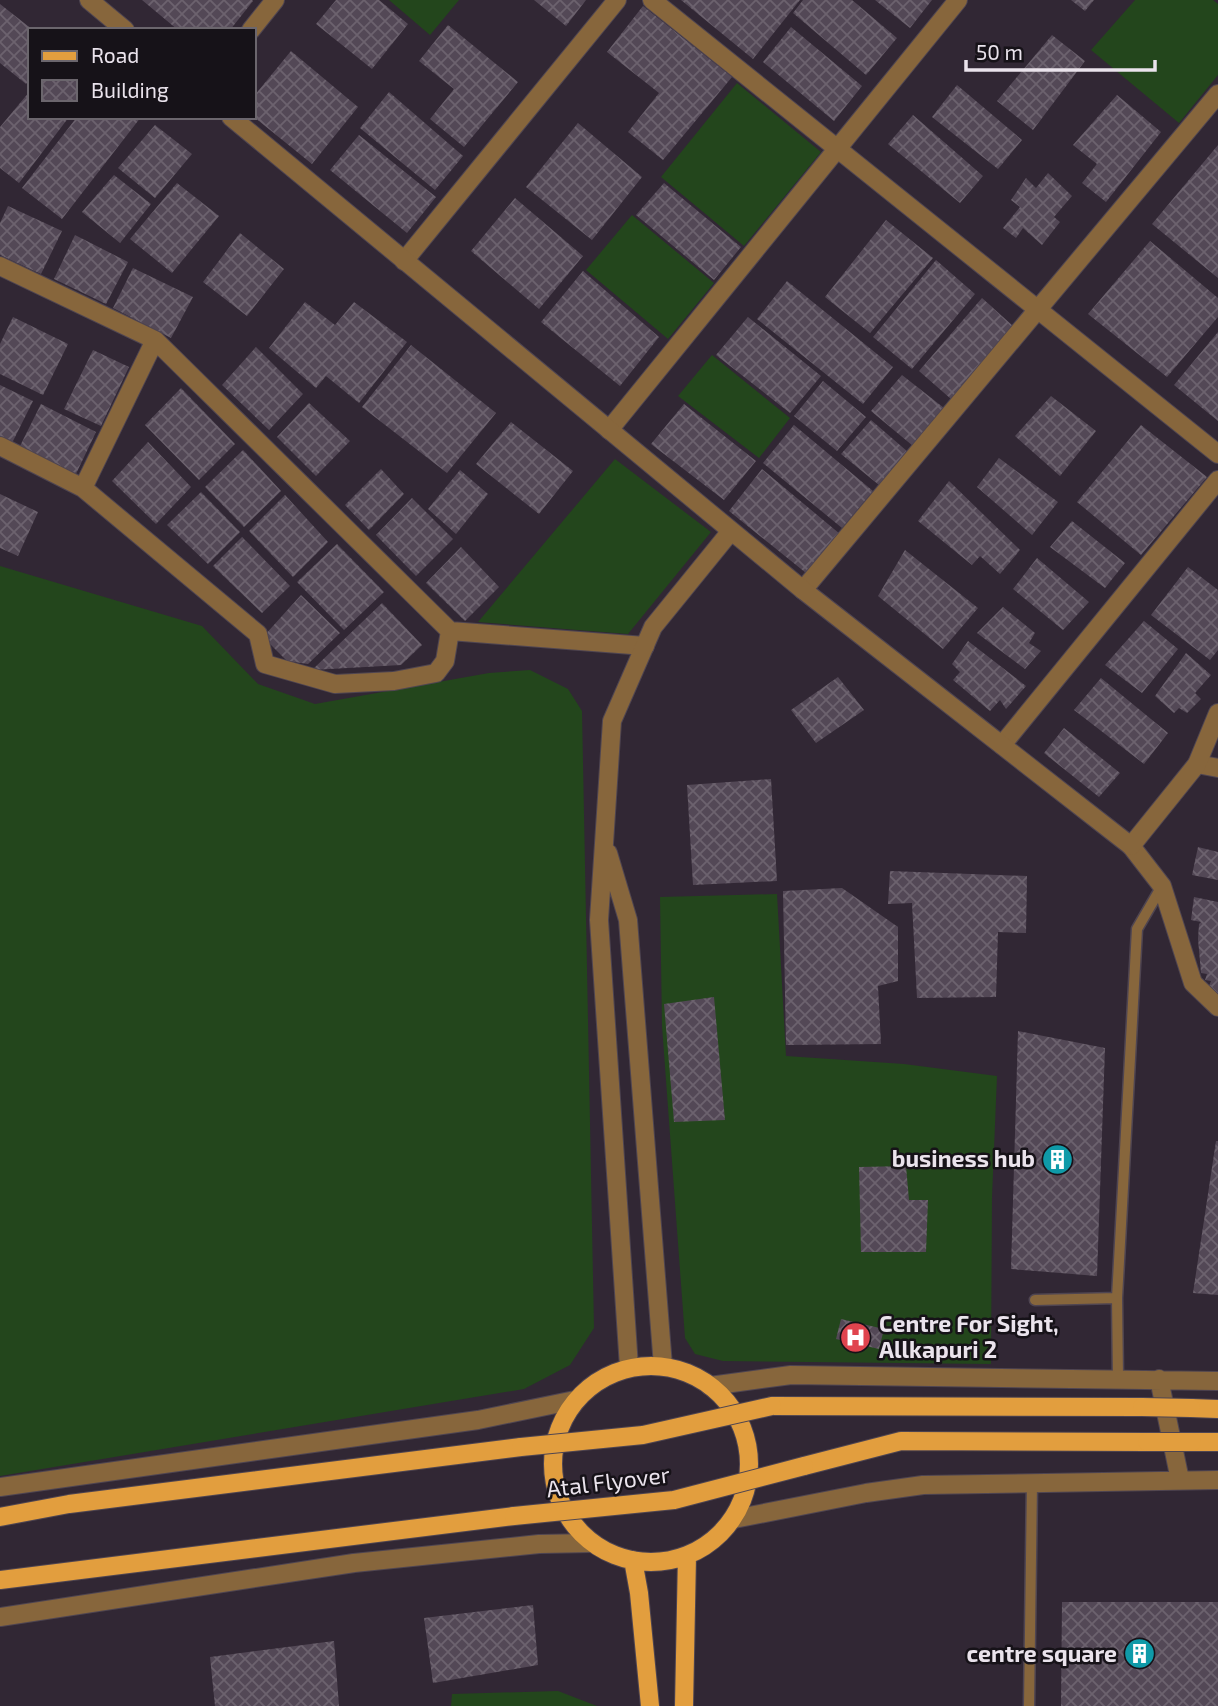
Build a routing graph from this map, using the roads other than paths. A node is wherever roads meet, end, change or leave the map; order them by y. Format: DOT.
graph roads {
  1 [pos="89,0"];
  2 [pos="275,0"];
  3 [pos="617,0"];
  4 [pos="652,0"];
  5 [pos="958,0"];
  6 [pos="123,28"];
  7 [pos="253,28"];
  8 [pos="1218,94"];
  9 [pos="233,119"];
  10 [pos="837,148"];
  11 [pos="404,261"];
  12 [pos="0,266"];
  13 [pos="1038,310"];
  14 [pos="155,340"];
  15 [pos="608,430"];
  16 [pos="0,446"];
  17 [pos="1218,454"];
  18 [pos="1218,480"];
  19 [pos="83,488"];
  20 [pos="731,531"];
  21 [pos="803,590"];
  22 [pos="450,631"];
  23 [pos="645,646"];
  24 [pos="1218,713"];
  25 [pos="1002,744"];
  26 [pos="1218,750"];
  27 [pos="1198,764"];
  28 [pos="1218,768"];
  29 [pos="605,843"];
  30 [pos="1130,846"];
  31 [pos="1162,886"];
  32 [pos="1218,1007"];
  33 [pos="1117,1298"];
  34 [pos="1035,1300"];
  35 [pos="663,1366"];
  36 [pos="629,1367"];
  37 [pos="1118,1379"];
  38 [pos="1160,1379"];
  39 [pos="1218,1381"];
  40 [pos="710,1386"];
  41 [pos="575,1400"];
  42 [pos="1218,1409"];
  43 [pos="1218,1442"];
  44 [pos="1180,1480"];
  45 [pos="1218,1480"];
  46 [pos="1031,1483"];
  47 [pos="0,1487"];
  48 [pos="0,1517"];
  49 [pos="734,1519"];
  50 [pos="592,1543"];
  51 [pos="687,1556"];
  52 [pos="633,1560"];
  53 [pos="0,1580"];
  54 [pos="0,1617"];
  55 [pos="650,1706"];
  56 [pos="684,1706"];
  57 [pos="1029,1706"];
  1 -- 6 [label="street"];
  2 -- 7 [label="street"];
  3 -- 11 [label="street"];
  4 -- 10 [label="street"];
  5 -- 10 [label="street"];
  8 -- 13 [label="street"];
  9 -- 11 [label="street"];
  10 -- 13 [label="street"];
  10 -- 15 [label="street"];
  11 -- 15 [label="street"];
  12 -- 14 [label="street"];
  13 -- 17 [label="street"];
  13 -- 21 [label="street"];
  14 -- 19 [label="street"];
  14 -- 22 [label="street"];
  15 -- 20 [label="street"];
  16 -- 19 [label="street"];
  18 -- 25 [label="street"];
  19 -- 22 [label="street"];
  20 -- 21 [label="street"];
  20 -- 23 [label="street"];
  21 -- 25 [label="street"];
  22 -- 23 [label="street"];
  23 -- 29 [label="street"];
  24 -- 27 [label="street"];
  25 -- 30 [label="street"];
  26 -- 27 [label="street"];
  27 -- 28 [label="street"];
  27 -- 30 [label="street"];
  29 -- 35 [label="street"];
  29 -- 36 [label="street"];
  30 -- 31 [label="street"];
  31 -- 32 [label="street"];
  31 -- 33 [label="lane"];
  33 -- 34 [label="lane"];
  33 -- 37 [label="lane"];
  35 -- 36 [label="main road"];
  35 -- 40 [label="main road"];
  36 -- 41 [label="main road"];
  37 -- 38 [label="street"];
  37 -- 40 [label="street"];
  38 -- 39 [label="street"];
  38 -- 44 [label="street"];
  40 -- 49 [label="main road"];
  41 -- 47 [label="street"];
  41 -- 50 [label="main road"];
  42 -- 48 [label="main road, Atal Flyover, bridge"];
  43 -- 53 [label="main road, Atal Flyover, bridge"];
  44 -- 45 [label="street"];
  44 -- 46 [label="street"];
  46 -- 49 [label="street"];
  46 -- 57 [label="lane"];
  49 -- 51 [label="main road"];
  50 -- 52 [label="main road"];
  50 -- 54 [label="street"];
  51 -- 52 [label="main road"];
  51 -- 56 [label="main road"];
  52 -- 55 [label="main road"];
}
